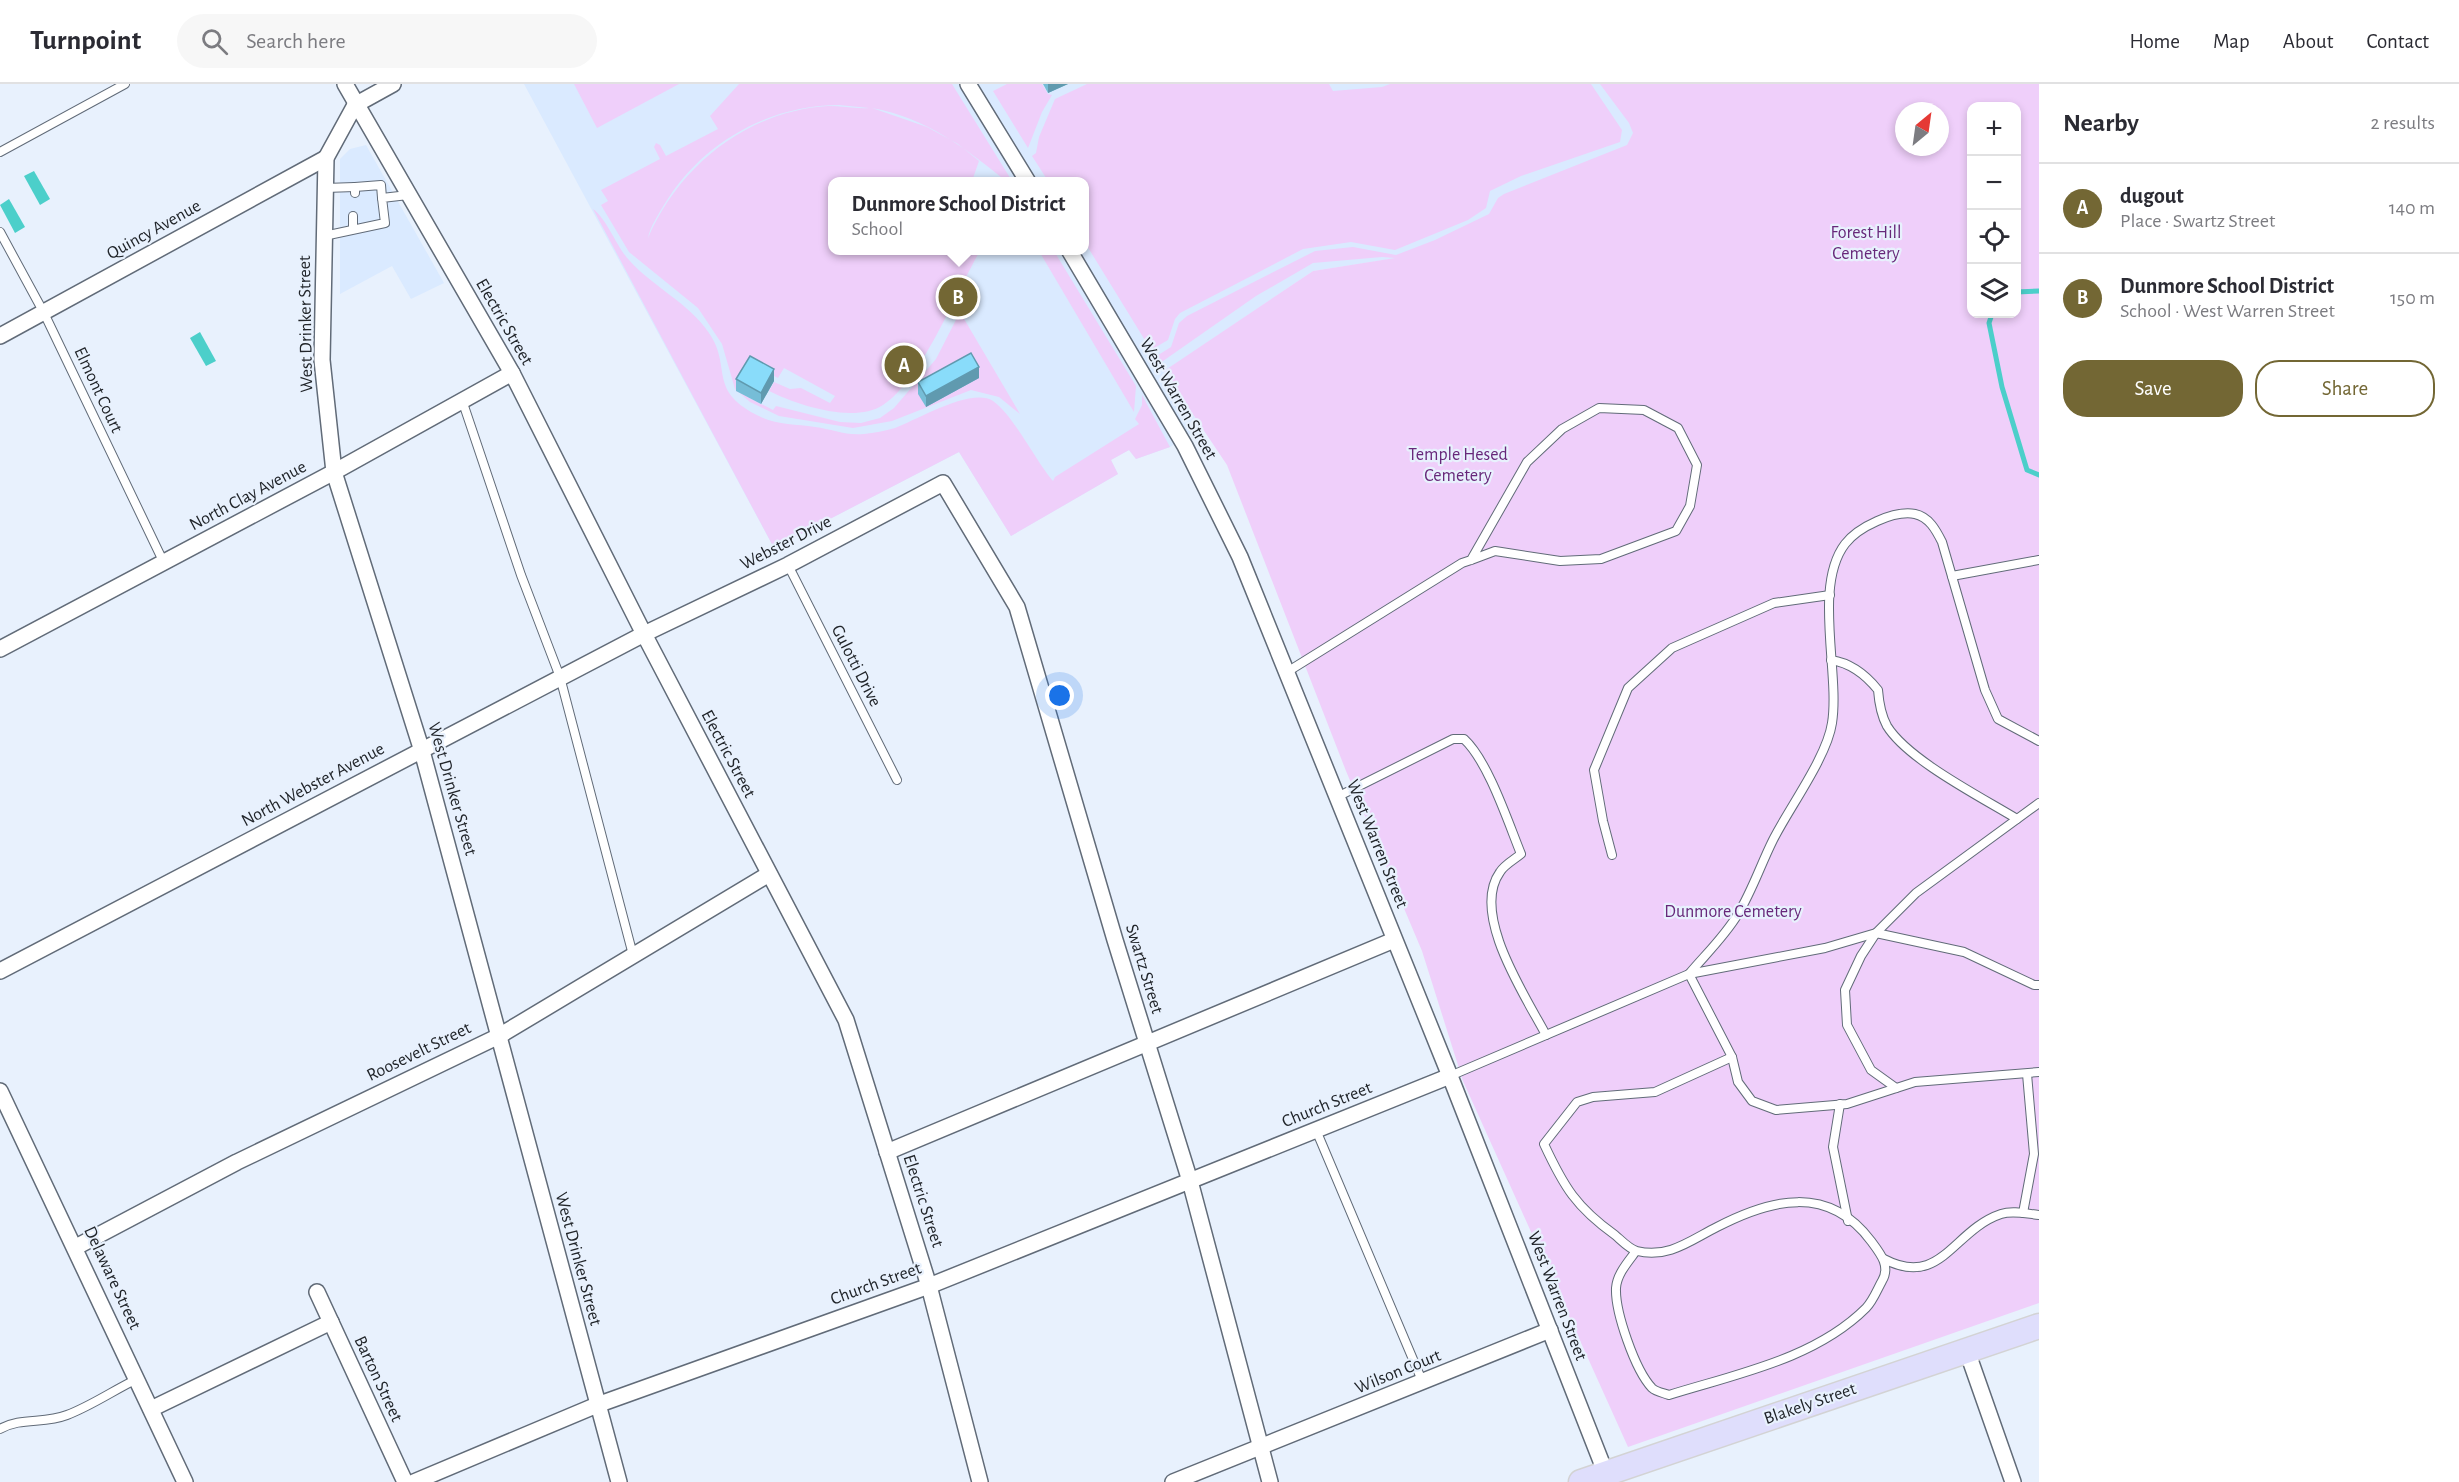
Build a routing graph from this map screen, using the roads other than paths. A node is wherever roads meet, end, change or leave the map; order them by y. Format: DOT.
graph roads {
  1 [pos="125,84"];
  2 [pos="345,84"];
  3 [pos="393,84"];
  4 [pos="968,84"];
  5 [pos="355,105"];
  6 [pos="0,152"];
  7 [pos="326,158"];
  8 [pos="1025,177"];
  9 [pos="325,188"];
  10 [pos="408,195"];
  11 [pos="382,198"];
  12 [pos="353,216"];
  13 [pos="353,229"];
  14 [pos="0,232"];
  15 [pos="324,236"];
  16 [pos="1072,255"];
  17 [pos="44,313"];
  18 [pos="0,336"];
  19 [pos="512,373"];
  20 [pos="462,400"];
  21 [pos="334,472"];
  22 [pos="943,483"];
  23 [pos="1471,560"];
  24 [pos="2039,560"];
  25 [pos="164,563"];
  26 [pos="788,565"];
  27 [pos="1952,576"];
  28 [pos="1830,595"];
  29 [pos="644,634"];
  30 [pos="0,649"];
  31 [pos="1831,660"];
  32 [pos="1287,672"];
  33 [pos="560,677"];
  34 [pos="2039,741"];
  35 [pos="422,751"];
  36 [pos="897,780"];
  37 [pos="1337,797"];
  38 [pos="2039,803"];
  39 [pos="2017,819"];
  40 [pos="1612,855"];
  41 [pos="769,874"];
  42 [pos="1876,933"];
  43 [pos="1394,940"];
  44 [pos="633,955"];
  45 [pos="0,970"];
  46 [pos="1689,974"];
  47 [pos="2039,985"];
  48 [pos="499,1035"];
  49 [pos="1546,1035"];
  50 [pos="1146,1042"];
  51 [pos="1732,1057"];
  52 [pos="2039,1072"];
  53 [pos="2027,1074"];
  54 [pos="1450,1076"];
  55 [pos="1896,1088"];
  56 [pos="0,1092"];
  57 [pos="1840,1104"];
  58 [pos="1316,1130"];
  59 [pos="887,1152"];
  60 [pos="1190,1181"];
  61 [pos="2023,1213"];
  62 [pos="2039,1215"];
  63 [pos="1848,1221"];
  64 [pos="76,1246"];
  65 [pos="1635,1251"];
  66 [pos="1884,1259"];
  67 [pos="930,1286"];
  68 [pos="317,1292"];
  69 [pos="331,1322"];
  70 [pos="2039,1326"];
  71 [pos="1550,1330"];
  72 [pos="1966,1351"];
  73 [pos="137,1379"];
  74 [pos="1423,1383"];
  75 [pos="597,1405"];
  76 [pos="151,1409"];
  77 [pos="0,1429"];
  78 [pos="1260,1449"];
  79 [pos="1607,1478"];
  80 [pos="185,1482"];
  81 [pos="405,1482"];
  82 [pos="414,1482"];
  83 [pos="619,1482"];
  84 [pos="980,1482"];
  85 [pos="1173,1482"];
  86 [pos="1270,1482"];
  87 [pos="1581,1482"];
  88 [pos="2013,1482"];
  1 -- 6 [label="lane"];
  2 -- 5 [label="street, Electric Street"];
  3 -- 5 [label="street"];
  4 -- 8 [label="street"];
  5 -- 7 [label="street, West Drinker Street"];
  5 -- 10 [label="street, Electric Street"];
  7 -- 9 [label="street, West Drinker Street"];
  7 -- 17 [label="street, Quincy Avenue"];
  9 -- 11 [label="lane"];
  9 -- 15 [label="street, West Drinker Street"];
  10 -- 11 [label="lane"];
  10 -- 19 [label="street, Electric Street"];
  11 -- 13 [label="lane"];
  12 -- 13 [label="lane"];
  13 -- 15 [label="lane"];
  14 -- 17 [label="lane, Elmont Court"];
  15 -- 21 [label="street, West Drinker Street"];
  16 -- 32 [label="street, West Warren Street"];
  17 -- 18 [label="street, Quincy Avenue"];
  17 -- 25 [label="lane, Elmont Court"];
  19 -- 20 [label="street, North Clay Avenue"];
  19 -- 29 [label="street, Electric Street"];
  20 -- 21 [label="street, North Clay Avenue"];
  20 -- 33 [label="lane"];
  21 -- 25 [label="street, North Clay Avenue"];
  21 -- 35 [label="street, West Drinker Street"];
  22 -- 26 [label="street, Webster Drive"];
  22 -- 50 [label="street, Swartz Street"];
  23 -- 23 [label="lane"];
  23 -- 32 [label="lane"];
  24 -- 27 [label="lane"];
  25 -- 30 [label="street, North Clay Avenue"];
  26 -- 29 [label="street, Webster Drive"];
  26 -- 36 [label="lane, Gulotti Drive"];
  27 -- 28 [label="lane"];
  27 -- 34 [label="lane"];
  28 -- 31 [label="lane"];
  28 -- 40 [label="lane"];
  29 -- 33 [label="street, North Webster Avenue"];
  29 -- 41 [label="street, Electric Street"];
  31 -- 39 [label="lane"];
  31 -- 46 [label="lane"];
  32 -- 37 [label="street, West Warren Street"];
  33 -- 35 [label="street, North Webster Avenue"];
  33 -- 44 [label="lane"];
  35 -- 45 [label="street, North Webster Avenue"];
  35 -- 48 [label="street, West Drinker Street"];
  37 -- 43 [label="street, West Warren Street"];
  37 -- 49 [label="lane"];
  38 -- 39 [label="lane"];
  39 -- 42 [label="lane"];
  41 -- 44 [label="street, Roosevelt Street"];
  41 -- 59 [label="street, Electric Street"];
  42 -- 46 [label="lane"];
  42 -- 47 [label="lane"];
  42 -- 55 [label="lane"];
  43 -- 50 [label="street"];
  43 -- 54 [label="street, West Warren Street"];
  44 -- 48 [label="street, Roosevelt Street"];
  46 -- 49 [label="lane"];
  46 -- 51 [label="lane"];
  48 -- 64 [label="street, Roosevelt Street"];
  48 -- 75 [label="street, West Drinker Street"];
  49 -- 54 [label="lane"];
  50 -- 59 [label="street"];
  50 -- 60 [label="street, Swartz Street"];
  51 -- 57 [label="lane"];
  51 -- 65 [label="lane"];
  52 -- 53 [label="lane"];
  53 -- 55 [label="lane"];
  53 -- 61 [label="lane"];
  54 -- 58 [label="street, Church Street"];
  54 -- 71 [label="street, West Warren Street"];
  55 -- 57 [label="lane"];
  56 -- 64 [label="street, Delaware Street"];
  57 -- 63 [label="lane"];
  58 -- 60 [label="street, Church Street"];
  58 -- 74 [label="lane"];
  59 -- 67 [label="street, Electric Street"];
  60 -- 67 [label="street, Church Street"];
  60 -- 78 [label="street, Swartz Street"];
  61 -- 62 [label="lane"];
  61 -- 66 [label="lane"];
  63 -- 65 [label="lane"];
  63 -- 66 [label="lane"];
  64 -- 73 [label="street, Delaware Street"];
  65 -- 66 [label="lane"];
  67 -- 75 [label="street, Church Street"];
  67 -- 84 [label="street, Electric Street"];
  68 -- 69 [label="street, Barton Street"];
  69 -- 76 [label="street"];
  69 -- 81 [label="street, Barton Street"];
  70 -- 72 [label="main road, Blakely Street"];
  71 -- 74 [label="street, Wilson Court"];
  71 -- 79 [label="street, West Warren Street"];
  72 -- 79 [label="main road, Blakely Street"];
  72 -- 88 [label="street"];
  73 -- 76 [label="street, Delaware Street"];
  73 -- 77 [label="lane"];
  74 -- 78 [label="street, Wilson Court"];
  75 -- 82 [label="street, Church Street"];
  75 -- 83 [label="street, West Drinker Street"];
  76 -- 80 [label="street, Delaware Street"];
  78 -- 85 [label="street, Wilson Court"];
  78 -- 86 [label="street, Swartz Street"];
  79 -- 87 [label="main road, Blakely Street"];
}
